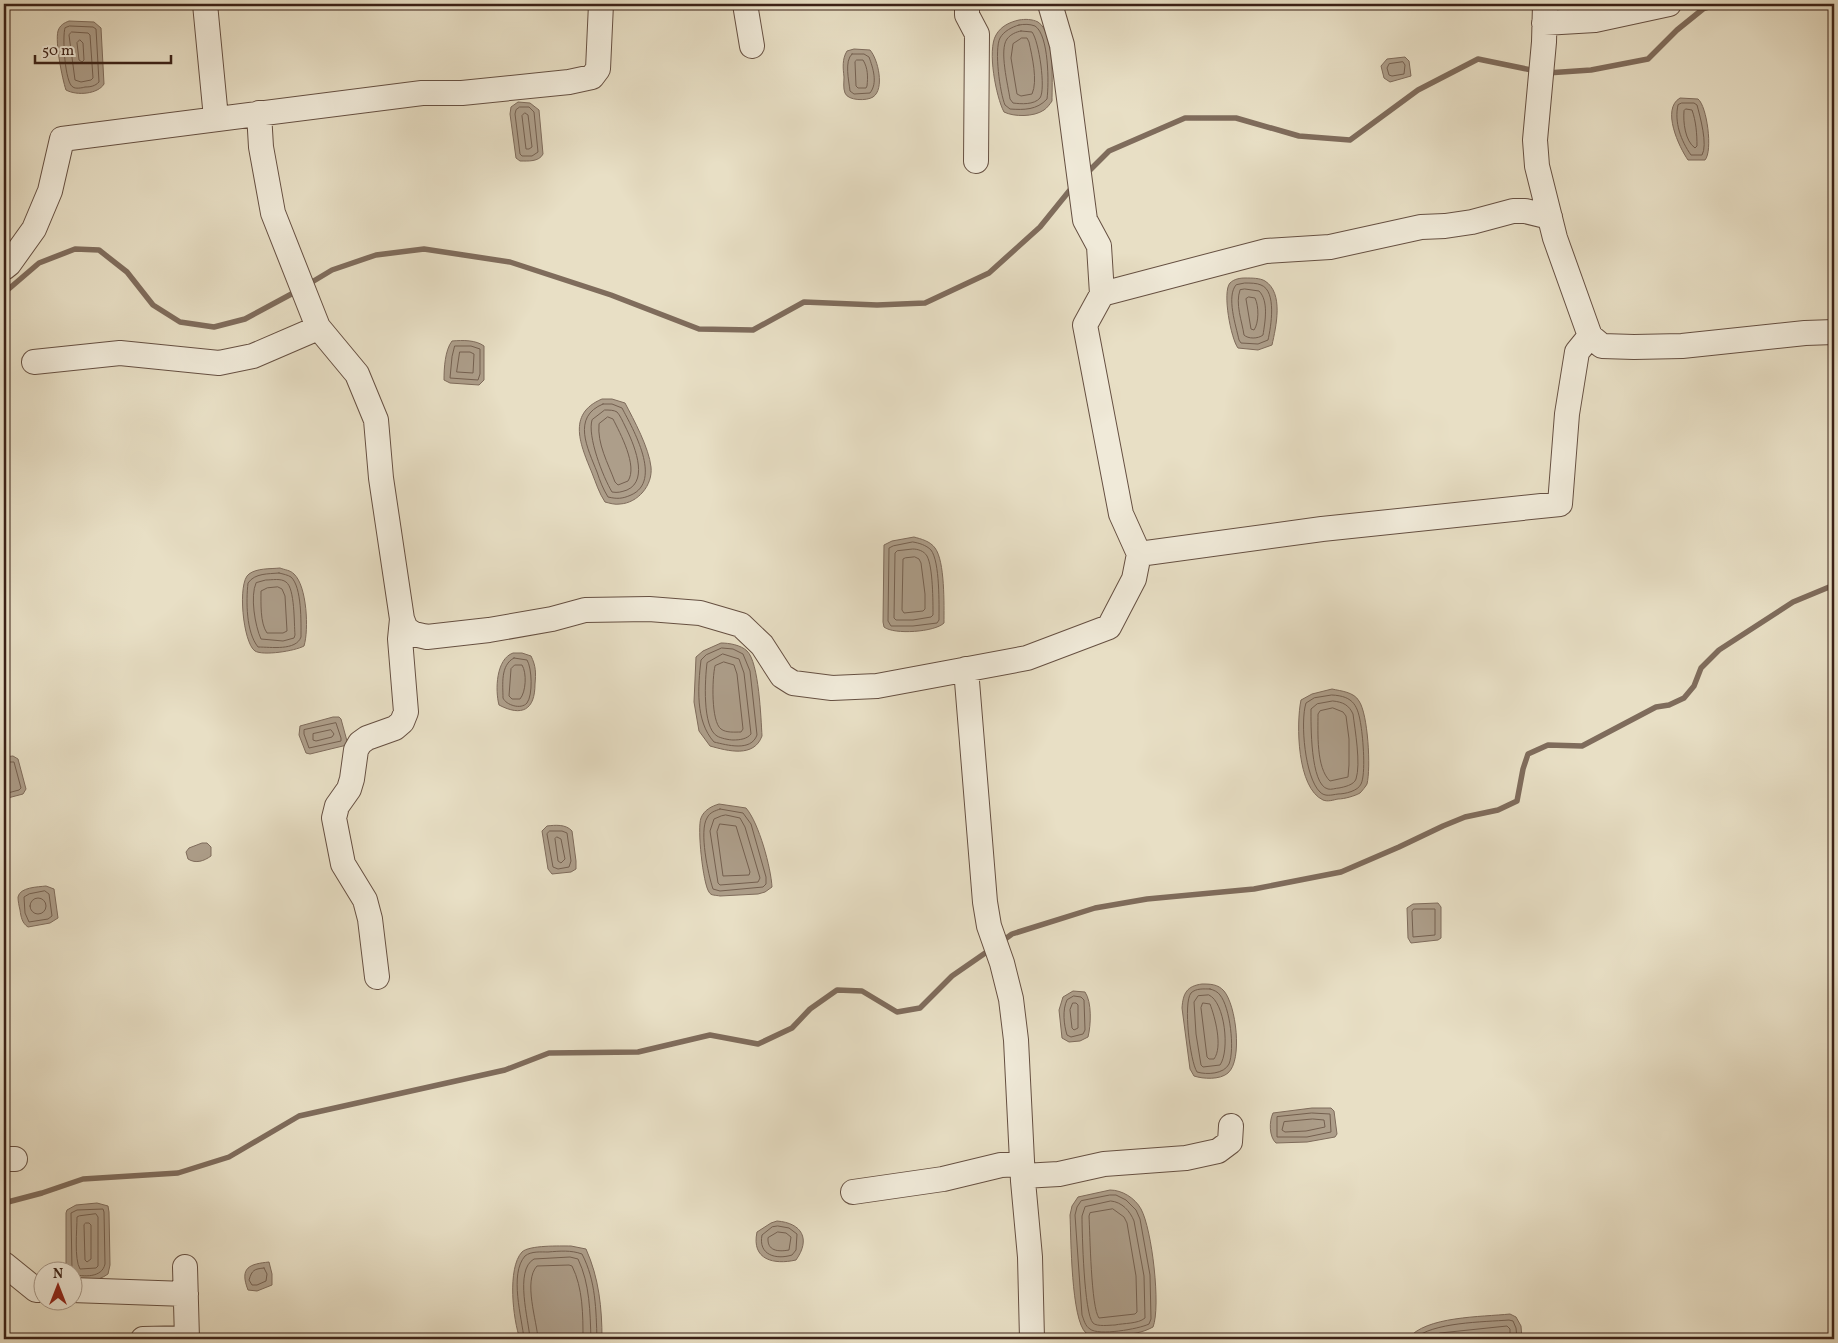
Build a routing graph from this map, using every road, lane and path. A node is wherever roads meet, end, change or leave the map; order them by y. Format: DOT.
graph roads {
  1 [pos="205,4"];
  2 [pos="601,4"];
  3 [pos="745,4"];
  4 [pos="967,4"];
  5 [pos="1050,4"];
  6 [pos="1669,4"];
  7 [pos="1545,13"];
  8 [pos="752,46"];
  9 [pos="259,113"];
  10 [pos="216,118"];
  11 [pos="976,161"];
  12 [pos="1550,217"];
  13 [pos="4,268"];
  14 [pos="1102,294"];
  15 [pos="318,328"];
  16 [pos="1834,332"];
  17 [pos="1590,336"];
  18 [pos="34,362"];
  19 [pos="1139,554"];
  20 [pos="402,619"];
  21 [pos="966,669"];
  22 [pos="377,977"];
  23 [pos="1231,1126"];
  24 [pos="1022,1170"];
  25 [pos="853,1192"];
  26 [pos="4,1264"];
  27 [pos="185,1267"];
  28 [pos="32,1287"];
  29 [pos="82,1290"];
  30 [pos="186,1294"];
  31 [pos="143,1339"];
  32 [pos="187,1339"];
  33 [pos="1032,1339"];
  1 -- 10 [label="street"];
  2 -- 9 [label="street"];
  3 -- 8 [label="street"];
  4 -- 11 [label="street"];
  5 -- 14 [label="street"];
  6 -- 7 [label="street"];
  7 -- 12 [label="street"];
  9 -- 10 [label="street"];
  9 -- 15 [label="street"];
  10 -- 13 [label="street"];
  12 -- 14 [label="street"];
  12 -- 17 [label="street"];
  14 -- 19 [label="street"];
  15 -- 18 [label="street"];
  15 -- 20 [label="street"];
  16 -- 17 [label="street"];
  17 -- 19 [label="street"];
  19 -- 21 [label="street"];
  20 -- 21 [label="street"];
  20 -- 22 [label="street"];
  21 -- 24 [label="street"];
  23 -- 24 [label="street"];
  24 -- 25 [label="street"];
  24 -- 33 [label="street"];
  26 -- 28 [label="street"];
  27 -- 30 [label="street"];
  29 -- 30 [label="street"];
  30 -- 32 [label="street"];
  31 -- 32 [label="street"];
}
